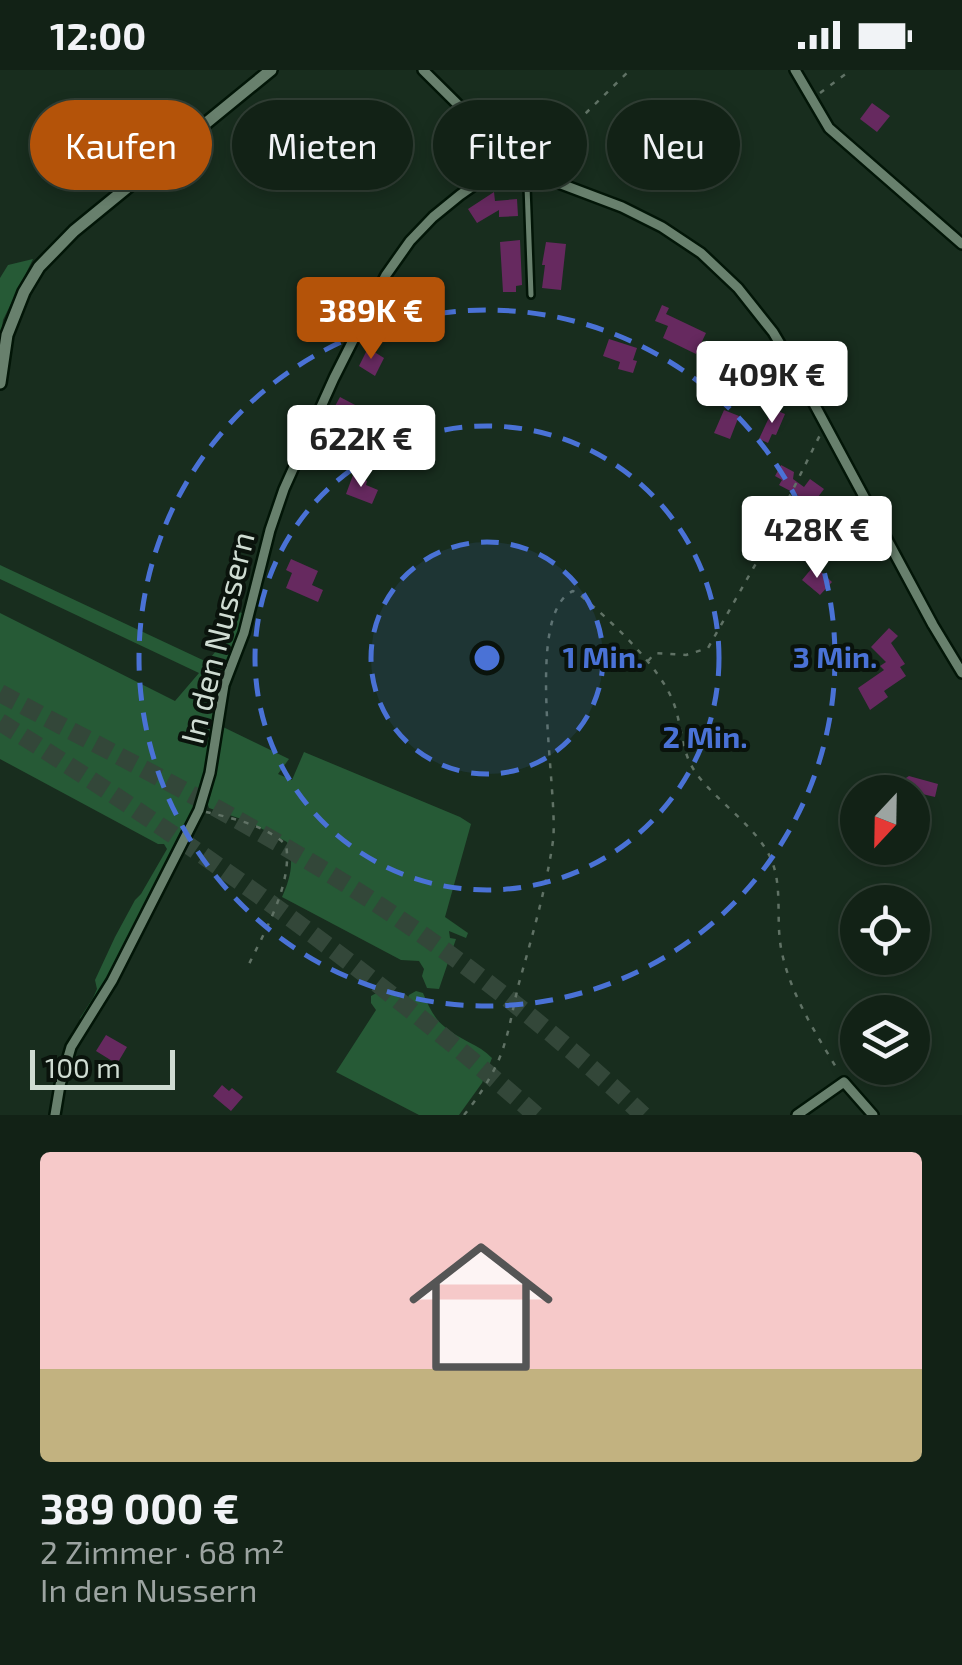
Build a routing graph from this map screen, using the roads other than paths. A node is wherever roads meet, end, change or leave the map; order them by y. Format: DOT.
graph roads {
  1 [pos="270,70"];
  2 [pos="423,70"];
  3 [pos="795,70"];
  4 [pos="453,100"];
  5 [pos="466,190"];
  6 [pos="527,190"];
  7 [pos="576,190"];
  8 [pos="962,244"];
  9 [pos="531,295"];
  10 [pos="0,383"];
  11 [pos="962,673"];
  12 [pos="55,1115"];
  13 [pos="798,1115"];
  14 [pos="873,1115"];
  1 -- 10 [label="street"];
  2 -- 4 [label="street"];
  3 -- 8 [label="street"];
  5 -- 12 [label="street, In den Nussern"];
  6 -- 9 [label="lane"];
  7 -- 11 [label="street"];
  13 -- 14 [label="street"];
}
